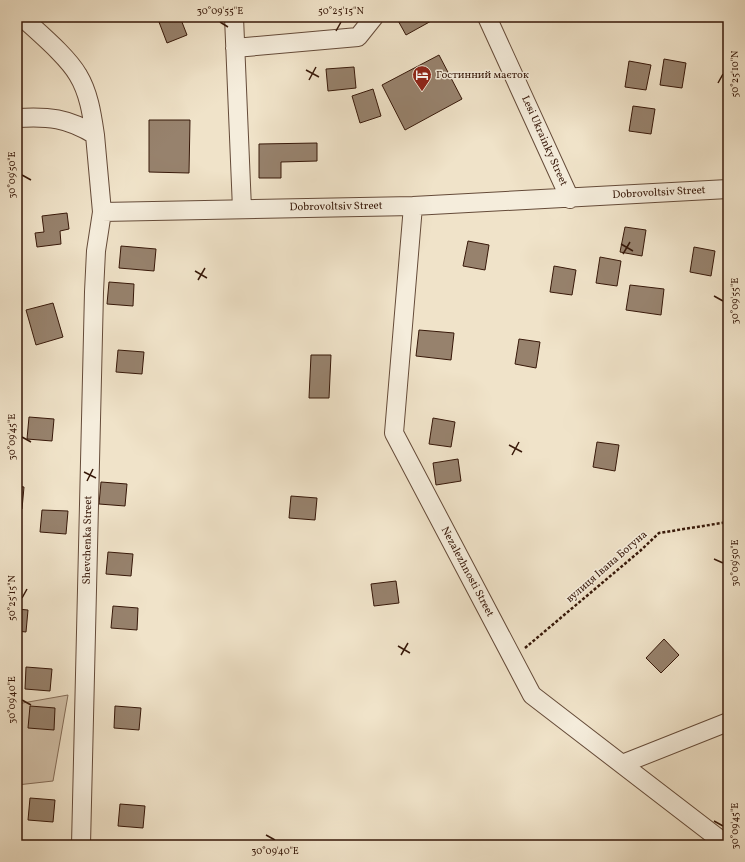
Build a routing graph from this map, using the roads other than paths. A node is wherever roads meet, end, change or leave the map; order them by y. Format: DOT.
graph roads {
  1 [pos="22,17"];
  2 [pos="234,17"];
  3 [pos="374,17"];
  4 [pos="487,17"];
  5 [pos="235,48"];
  6 [pos="17,118"];
  7 [pos="95,135"];
  8 [pos="728,189"];
  9 [pos="570,199"];
  10 [pos="413,206"];
  11 [pos="242,209"];
  12 [pos="102,212"];
  13 [pos="728,722"];
  14 [pos="622,764"];
  15 [pos="81,845"];
  16 [pos="727,845"];
  1 -- 7 [label="street"];
  2 -- 5 [label="street"];
  3 -- 5 [label="street"];
  4 -- 9 [label="street, Lesi Ukrainky Street"];
  5 -- 11 [label="street"];
  6 -- 7 [label="street"];
  7 -- 12 [label="street"];
  8 -- 9 [label="street, Dobrovoltsiv Street"];
  9 -- 10 [label="street, Dobrovoltsiv Street"];
  10 -- 11 [label="street, Dobrovoltsiv Street"];
  10 -- 14 [label="street, Nezalezhnosti Street"];
  11 -- 12 [label="street, Dobrovoltsiv Street"];
  12 -- 15 [label="street, Shevchenka Street"];
  13 -- 14 [label="street"];
  14 -- 16 [label="street, Nezalezhnosti Street"];
}
